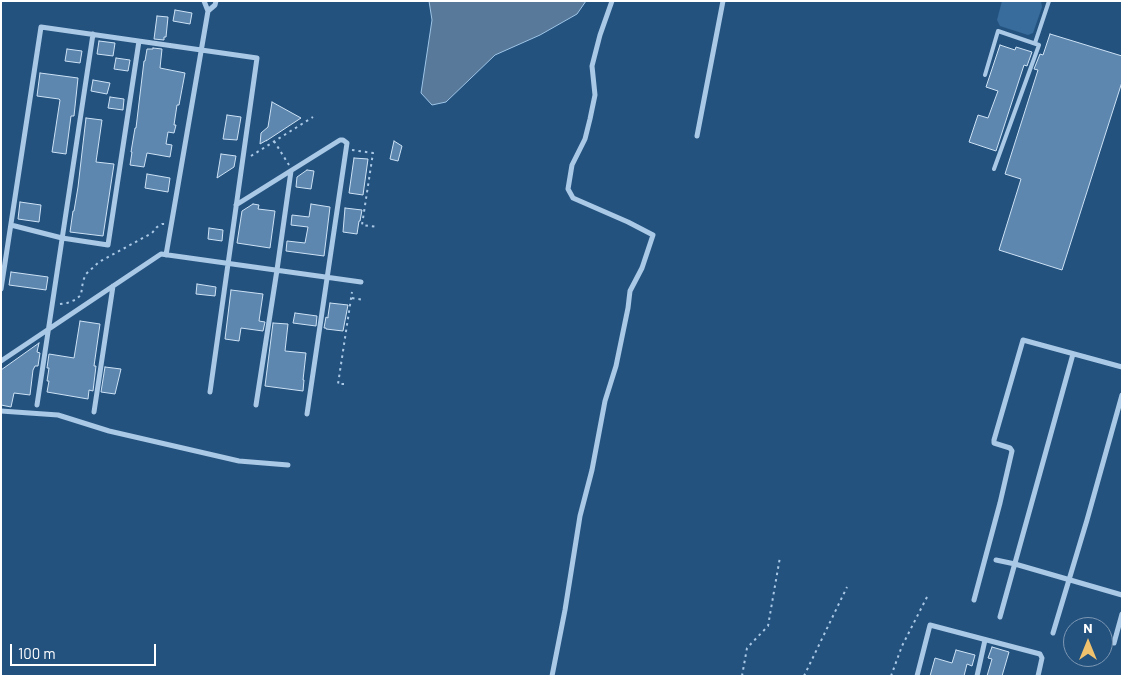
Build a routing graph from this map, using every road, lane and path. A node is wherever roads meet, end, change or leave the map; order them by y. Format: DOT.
graph roads {
  1 [pos="204,1"];
  2 [pos="216,1"];
  3 [pos="612,1"];
  4 [pos="723,1"];
  5 [pos="1049,1"];
  6 [pos="208,11"];
  7 [pos="92,34"];
  8 [pos="139,41"];
  9 [pos="1035,43"];
  10 [pos="200,50"];
  11 [pos="985,75"];
  12 [pos="313,117"];
  13 [pos="697,136"];
  14 [pos="274,141"];
  15 [pos="347,149"];
  16 [pos="242,161"];
  17 [pos="994,169"];
  18 [pos="292,170"];
  19 [pos="236,206"];
  20 [pos="11,225"];
  21 [pos="171,225"];
  22 [pos="378,227"];
  23 [pos="62,238"];
  24 [pos="166,255"];
  25 [pos="228,264"];
  26 [pos="278,270"];
  27 [pos="328,277"];
  28 [pos="361,282"];
  29 [pos="113,286"];
  30 [pos="1,288"];
  31 [pos="352,292"];
  32 [pos="351,298"];
  33 [pos="364,300"];
  34 [pos="53,301"];
  35 [pos="48,330"];
  36 [pos="1073,354"];
  37 [pos="1,361"];
  38 [pos="1122,367"];
  39 [pos="344,384"];
  40 [pos="210,392"];
  41 [pos="1122,395"];
  42 [pos="256,405"];
  43 [pos="37,406"];
  44 [pos="1,411"];
  45 [pos="94,412"];
  46 [pos="307,414"];
  47 [pos="288,465"];
  48 [pos="780,557"];
  49 [pos="996,560"];
  50 [pos="1014,564"];
  51 [pos="1069,579"];
  52 [pos="847,587"];
  53 [pos="928,595"];
  54 [pos="1122,595"];
  55 [pos="974,600"];
  56 [pos="1122,614"];
  57 [pos="1000,616"];
  58 [pos="1053,633"];
  59 [pos="985,640"];
  60 [pos="1114,643"];
  61 [pos="552,676"];
  62 [pos="742,676"];
  63 [pos="804,676"];
  64 [pos="890,676"];
  65 [pos="917,676"];
  66 [pos="977,676"];
  67 [pos="1038,676"];
  1 -- 6 [label="street"];
  2 -- 6 [label="street"];
  3 -- 61 [label="street"];
  4 -- 13 [label="street"];
  5 -- 9 [label="lane"];
  6 -- 10 [label="street"];
  7 -- 8 [label="street"];
  7 -- 20 [label="street"];
  7 -- 23 [label="street"];
  8 -- 10 [label="street"];
  8 -- 23 [label="street"];
  9 -- 11 [label="lane"];
  9 -- 17 [label="lane"];
  10 -- 16 [label="street"];
  10 -- 21 [label="street"];
  12 -- 14 [label="path"];
  14 -- 16 [label="path"];
  14 -- 18 [label="path"];
  15 -- 18 [label="street"];
  15 -- 22 [label="path"];
  15 -- 27 [label="street"];
  16 -- 19 [label="street"];
  18 -- 19 [label="street"];
  18 -- 26 [label="street"];
  19 -- 25 [label="street"];
  20 -- 23 [label="street"];
  20 -- 30 [label="street"];
  21 -- 24 [label="street"];
  21 -- 34 [label="path"];
  23 -- 34 [label="street"];
  24 -- 25 [label="street"];
  24 -- 29 [label="street"];
  25 -- 26 [label="street"];
  25 -- 40 [label="street"];
  26 -- 27 [label="street"];
  26 -- 42 [label="street"];
  27 -- 28 [label="street"];
  27 -- 46 [label="street"];
  29 -- 35 [label="street"];
  29 -- 45 [label="street"];
  31 -- 32 [label="path"];
  32 -- 33 [label="path"];
  32 -- 39 [label="path"];
  34 -- 35 [label="street"];
  35 -- 37 [label="street"];
  35 -- 43 [label="street"];
  36 -- 38 [label="street"];
  36 -- 50 [label="street"];
  36 -- 55 [label="street"];
  41 -- 51 [label="street"];
  44 -- 47 [label="street"];
  48 -- 62 [label="path"];
  49 -- 50 [label="street"];
  50 -- 51 [label="street"];
  50 -- 57 [label="street"];
  51 -- 54 [label="street"];
  51 -- 58 [label="street"];
  52 -- 63 [label="path"];
  53 -- 64 [label="path"];
  56 -- 60 [label="street"];
  59 -- 65 [label="street"];
  59 -- 66 [label="street"];
  59 -- 67 [label="street"];
}
